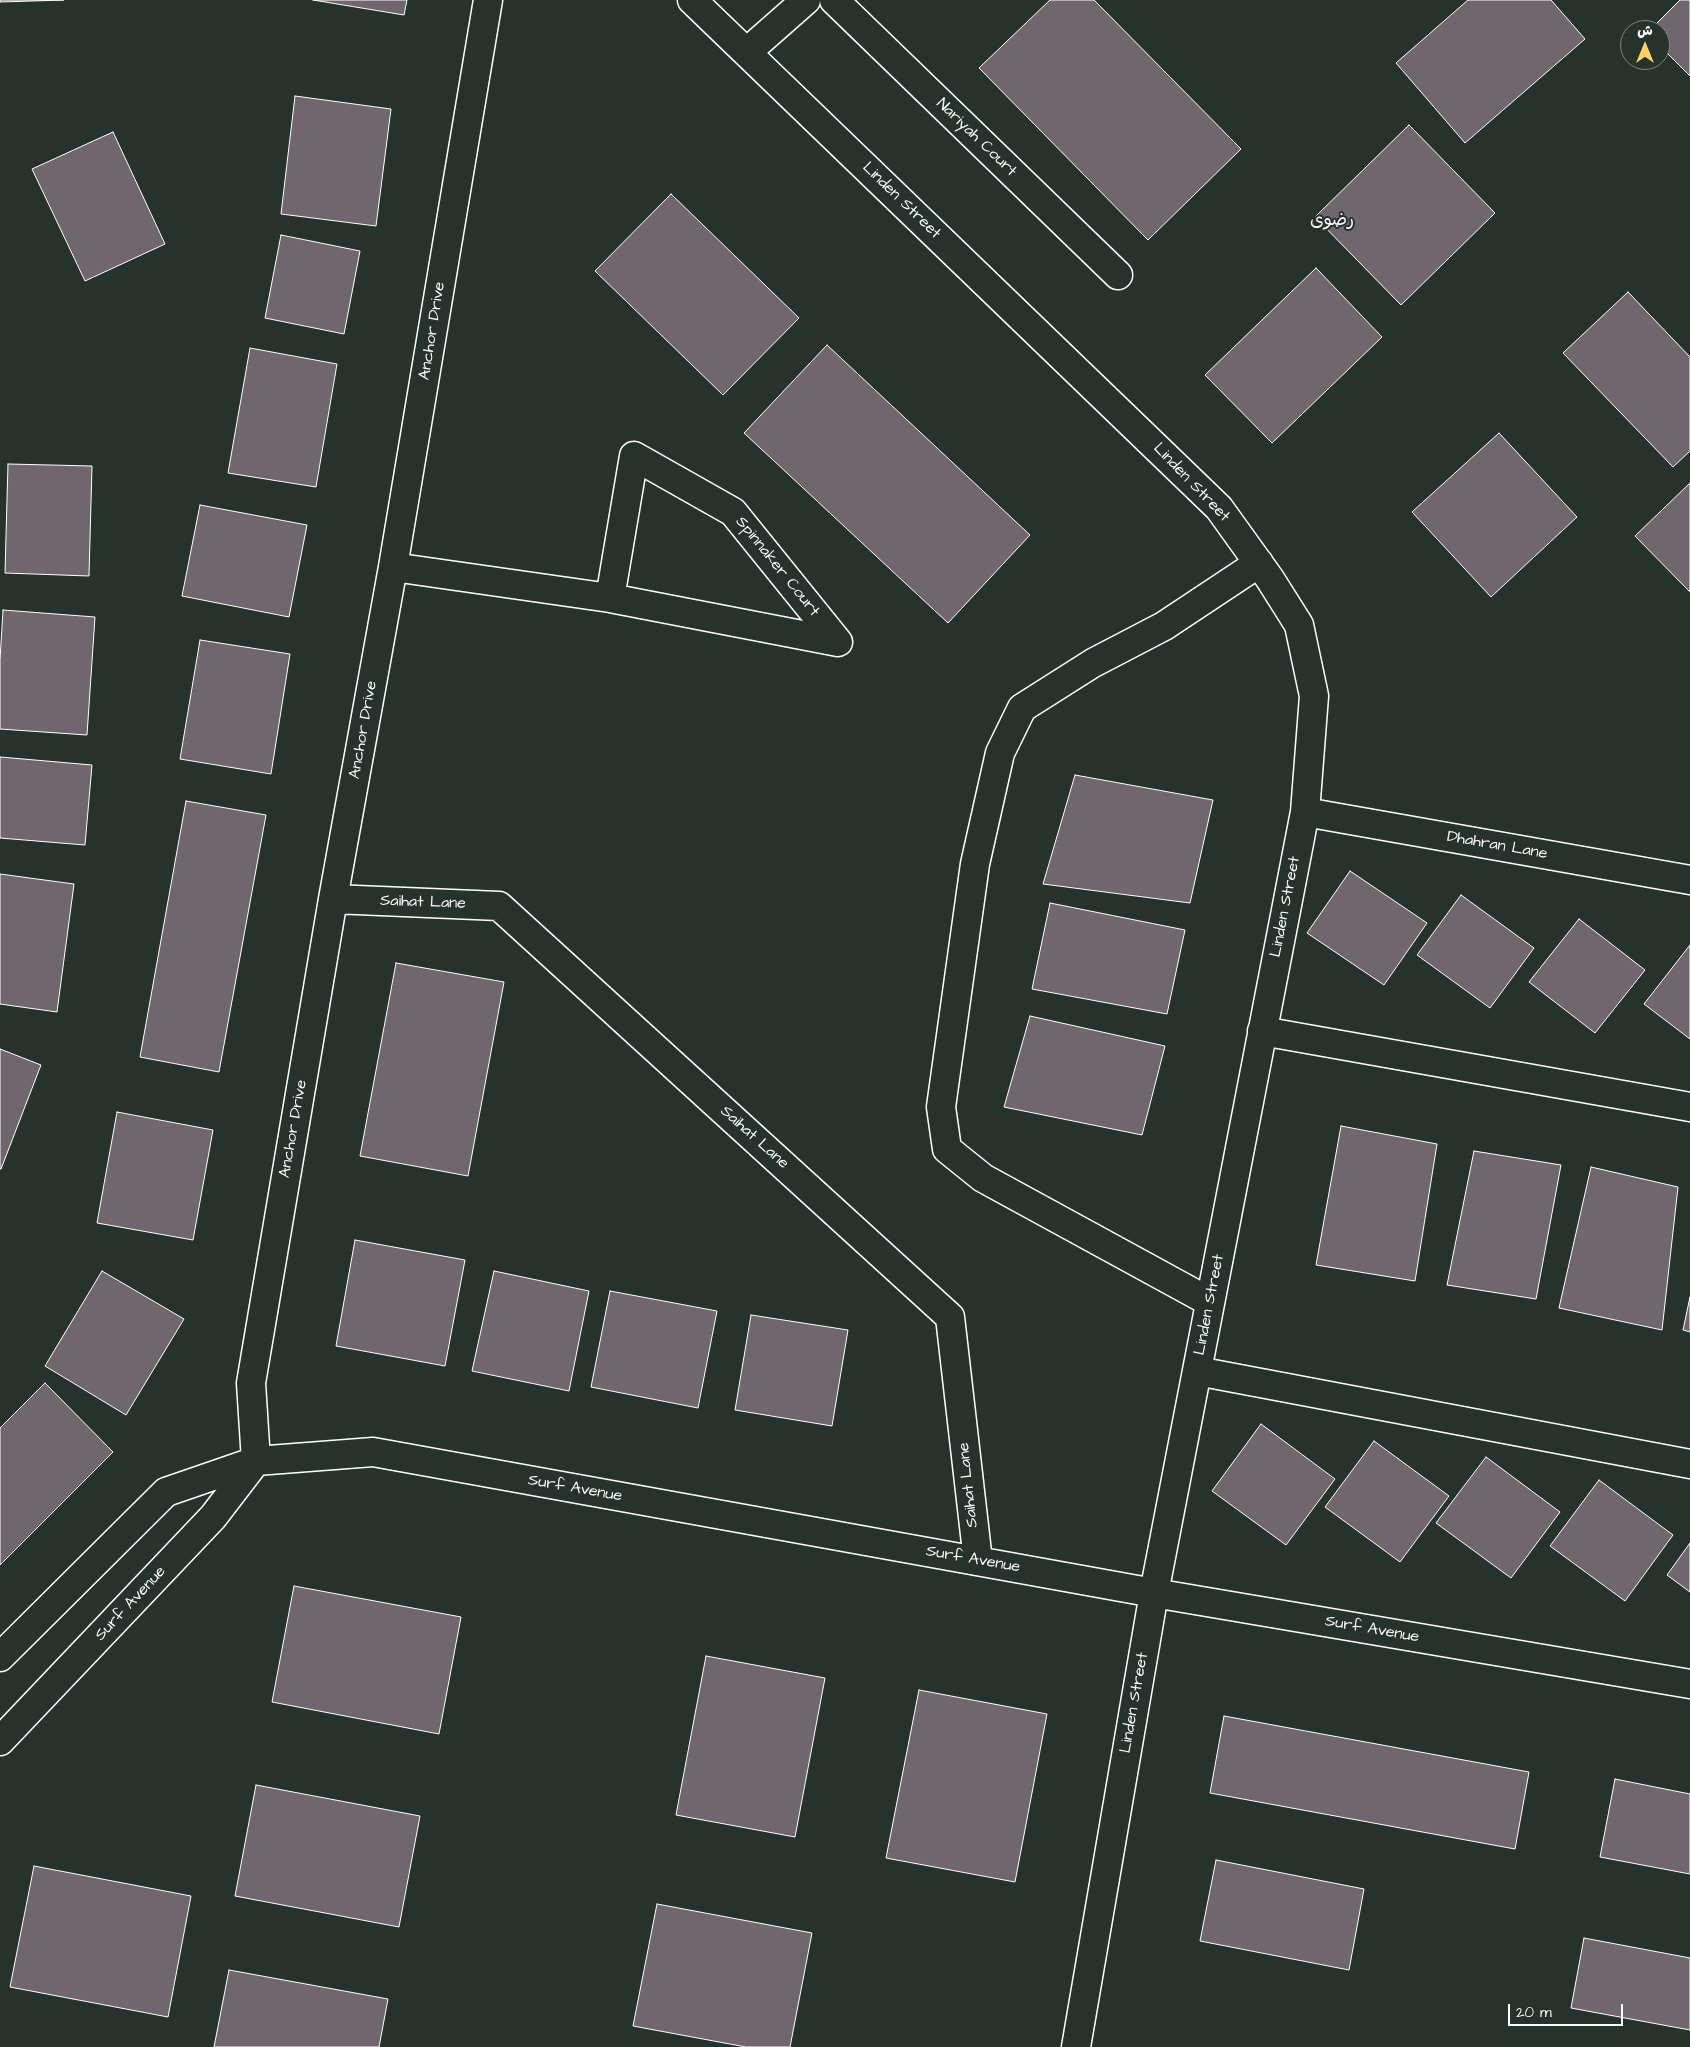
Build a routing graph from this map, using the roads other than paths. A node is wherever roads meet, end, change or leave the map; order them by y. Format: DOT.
graph roads {
  1 [pos="488,0"];
  2 [pos="692,0"];
  3 [pos="806,0"];
  4 [pos="834,0"];
  5 [pos="747,52"];
  6 [pos="1118,275"];
  7 [pos="1259,563"];
  8 [pos="393,567"];
  9 [pos="610,598"];
  10 [pos="1304,812"];
  11 [pos="1690,880"];
  12 [pos="333,899"];
  13 [pos="1262,1031"];
  14 [pos="1690,1107"];
  15 [pos="1210,1302"];
  16 [pos="1197,1371"];
  17 [pos="256,1461"];
  18 [pos="1690,1464"];
  19 [pos="978,1561"];
  20 [pos="1154,1593"];
  21 [pos="0,1657"];
  22 [pos="1690,1684"];
  23 [pos="0,1740"];
  24 [pos="1076,2047"];
  1 -- 8 [label="street, Anchor Drive"];
  2 -- 5 [label="street, Linden Street"];
  3 -- 5 [label="street"];
  4 -- 6 [label="street, Nariyah Court"];
  5 -- 7 [label="street, Linden Street"];
  7 -- 10 [label="street, Linden Street"];
  7 -- 15 [label="street"];
  8 -- 9 [label="street, Spinnaker Court"];
  8 -- 12 [label="street, Anchor Drive"];
  9 -- 9 [label="street, Spinnaker Court"];
  10 -- 11 [label="street, Dhahran Lane"];
  10 -- 13 [label="street, Linden Street"];
  12 -- 17 [label="street, Anchor Drive"];
  12 -- 19 [label="street, Saihat Lane"];
  13 -- 14 [label="street"];
  13 -- 15 [label="street, Linden Street"];
  15 -- 16 [label="street, Linden Street"];
  16 -- 18 [label="street"];
  16 -- 20 [label="street, Linden Street"];
  17 -- 19 [label="street, Surf Avenue"];
  17 -- 21 [label="street, Surf Avenue"];
  17 -- 23 [label="street, Surf Avenue"];
  19 -- 20 [label="street, Surf Avenue"];
  20 -- 22 [label="street, Surf Avenue"];
  20 -- 24 [label="street, Linden Street"];
}
